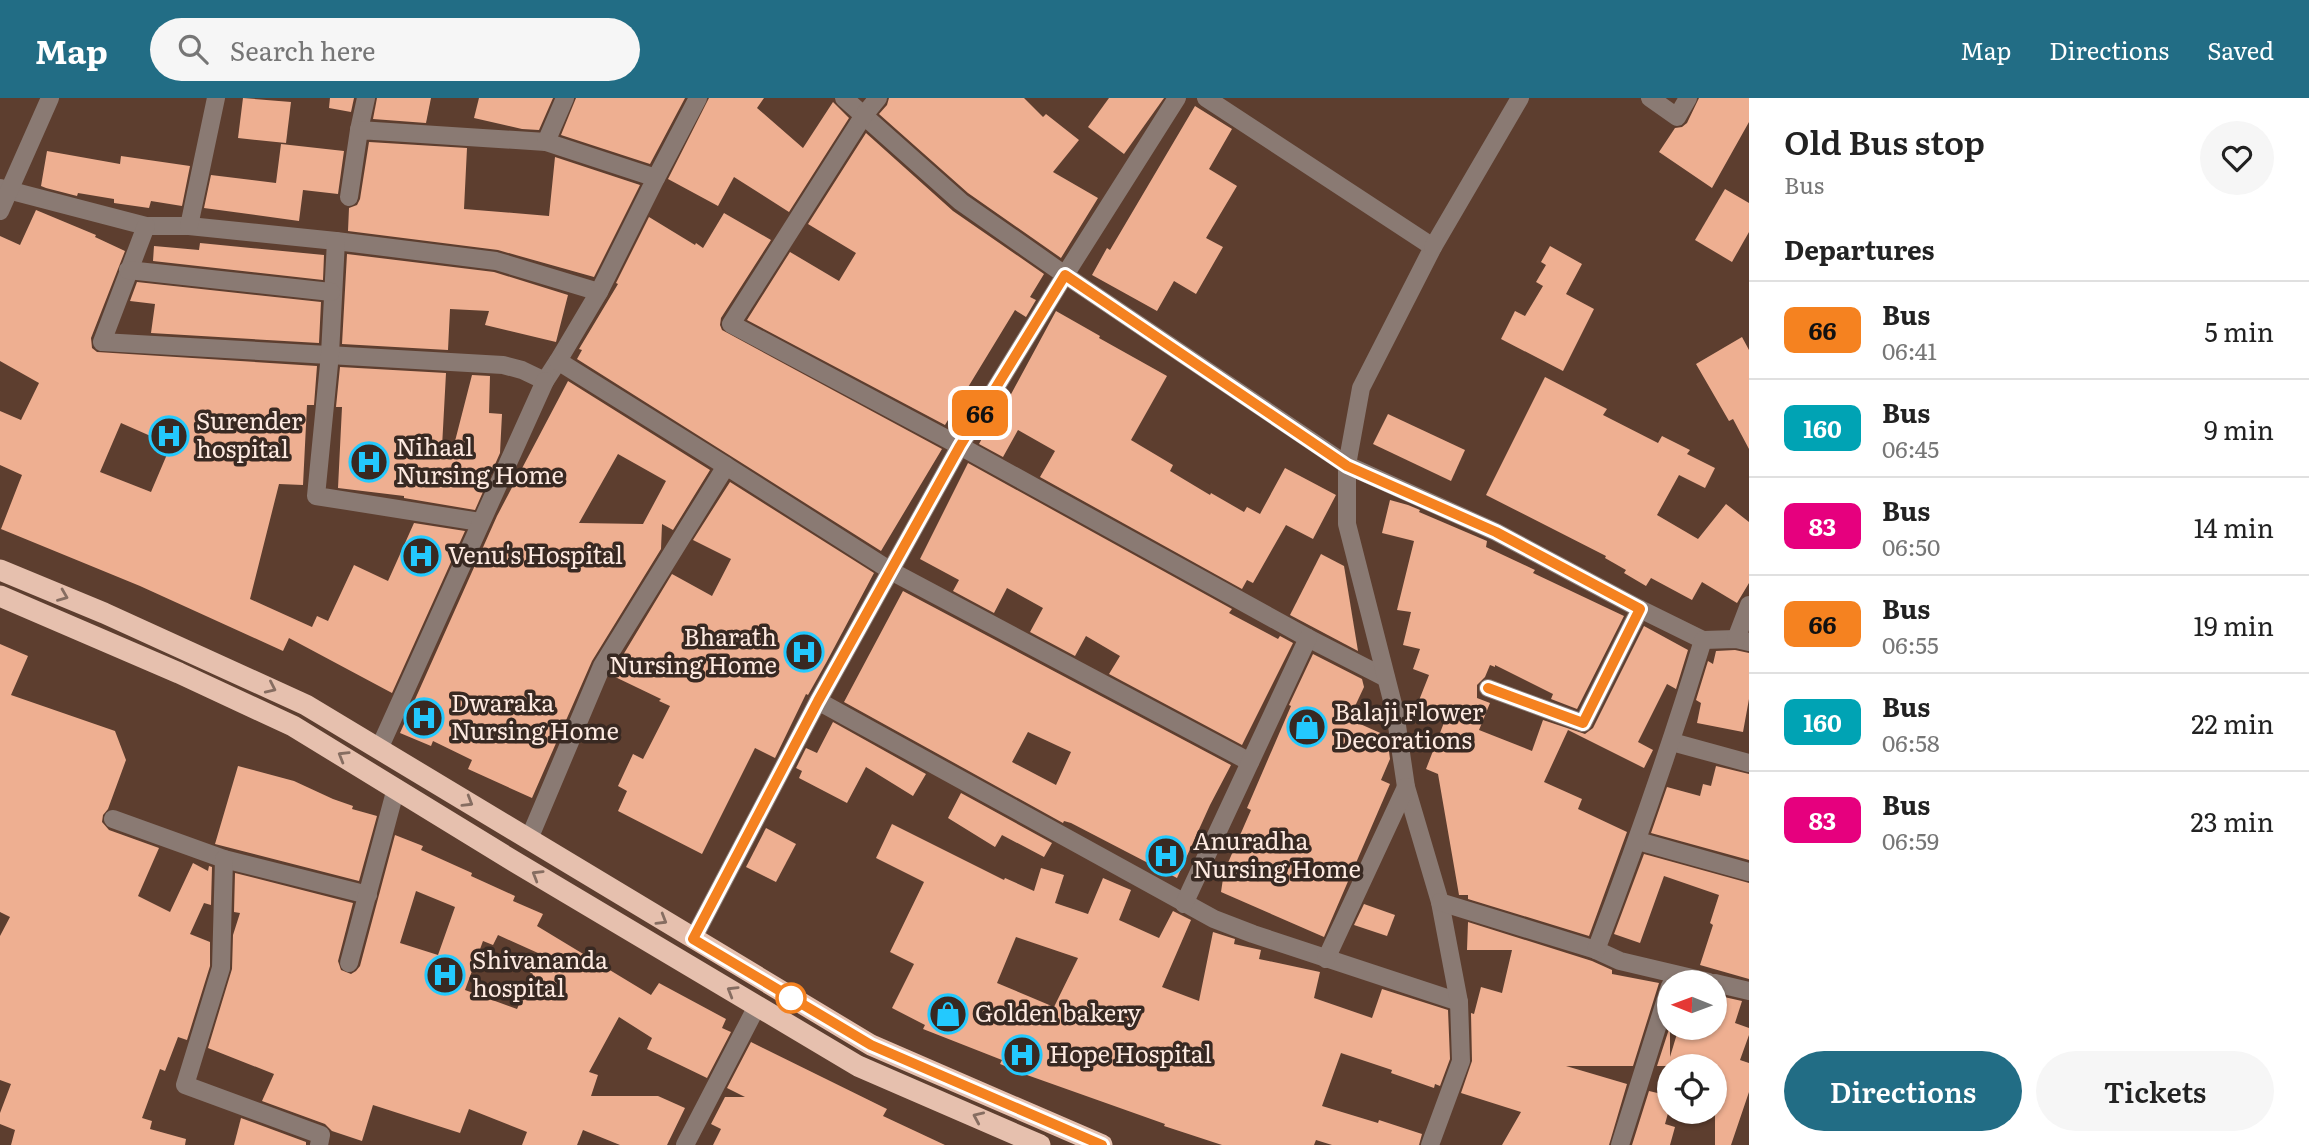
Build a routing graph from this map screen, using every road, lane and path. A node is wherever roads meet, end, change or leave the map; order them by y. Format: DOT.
graph roads {
  1 [pos="50,98"];
  2 [pos="216,98"];
  3 [pos="366,98"];
  4 [pos="565,98"];
  5 [pos="698,98"];
  6 [pos="844,98"];
  7 [pos="878,98"];
  8 [pos="1177,98"];
  9 [pos="1206,98"];
  10 [pos="1520,98"];
  11 [pos="1650,98"];
  12 [pos="1688,98"];
  13 [pos="864,115"];
  14 [pos="359,130"];
  15 [pos="545,142"];
  16 [pos="656,178"];
  17 [pos="4,190"];
  18 [pos="349,197"];
  19 [pos="0,211"];
  20 [pos="146,226"];
  21 [pos="189,226"];
  22 [pos="336,241"];
  23 [pos="1433,247"];
  24 [pos="128,270"];
  25 [pos="1065,275"];
  26 [pos="331,292"];
  27 [pos="599,292"];
  28 [pos="330,354"];
  29 [pos="558,361"];
  30 [pos="545,381"];
  31 [pos="960,446"];
  32 [pos="726,466"];
  33 [pos="1347,466"];
  34 [pos="480,522"];
  35 [pos="0,570"];
  36 [pos="891,571"];
  37 [pos="0,596"];
  38 [pos="1749,605"];
  39 [pos="1640,609"];
  40 [pos="1308,638"];
  41 [pos="1703,640"];
  42 [pos="1743,640"];
  43 [pos="1386,678"];
  44 [pos="1488,688"];
  45 [pos="818,701"];
  46 [pos="1672,743"];
  47 [pos="380,749"];
  48 [pos="1250,762"];
  49 [pos="1749,763"];
  50 [pos="1406,787"];
  51 [pos="396,788"];
  52 [pos="113,819"];
  53 [pos="529,839"];
  54 [pos="1638,841"];
  55 [pos="224,859"];
  56 [pos="1749,872"];
  57 [pos="368,895"];
  58 [pos="1440,902"];
  59 [pos="1184,904"];
  60 [pos="693,939"];
  61 [pos="1596,950"];
  62 [pos="1326,958"];
  63 [pos="349,963"];
  64 [pos="1657,975"];
  65 [pos="1727,986"];
  66 [pos="1749,991"];
  67 [pos="1459,1002"];
  68 [pos="757,1006"];
  69 [pos="1657,1025"];
  70 [pos="319,1145"];
  71 [pos="685,1145"];
  72 [pos="1040,1145"];
  73 [pos="1102,1145"];
  74 [pos="1430,1145"];
  75 [pos="1620,1145"];
  1 -- 17 [label="street"];
  2 -- 21 [label="street"];
  3 -- 14 [label="street"];
  4 -- 15 [label="street"];
  5 -- 16 [label="street"];
  6 -- 13 [label="street"];
  7 -- 13 [label="street"];
  8 -- 25 [label="street"];
  9 -- 23 [label="street"];
  10 -- 23 [label="street"];
  11 -- 12 [label="street"];
  13 -- 25 [label="street"];
  13 -- 31 [label="street"];
  14 -- 15 [label="street"];
  14 -- 18 [label="street"];
  15 -- 16 [label="street"];
  16 -- 27 [label="street"];
  17 -- 19 [label="street"];
  17 -- 20 [label="street"];
  20 -- 21 [label="street"];
  20 -- 24 [label="street"];
  21 -- 22 [label="street"];
  22 -- 26 [label="street"];
  22 -- 27 [label="street"];
  23 -- 33 [label="street"];
  24 -- 26 [label="street"];
  24 -- 28 [label="street"];
  25 -- 31 [label="street"];
  25 -- 33 [label="street"];
  26 -- 28 [label="street"];
  27 -- 29 [label="street"];
  28 -- 30 [label="street"];
  28 -- 34 [label="street"];
  29 -- 30 [label="street"];
  29 -- 32 [label="street"];
  30 -- 34 [label="street"];
  31 -- 36 [label="street"];
  31 -- 40 [label="street"];
  32 -- 36 [label="street"];
  32 -- 53 [label="street"];
  33 -- 39 [label="street"];
  33 -- 43 [label="street"];
  34 -- 47 [label="street"];
  35 -- 47 [label="highway, one-way"];
  36 -- 45 [label="street"];
  36 -- 48 [label="street"];
  51 -- 37 [label="highway, one-way"];
  38 -- 42 [label="street"];
  39 -- 41 [label="street"];
  39 -- 44 [label="street"];
  40 -- 43 [label="street"];
  40 -- 48 [label="street"];
  41 -- 42 [label="street"];
  41 -- 46 [label="street"];
  43 -- 50 [label="street"];
  45 -- 59 [label="street"];
  45 -- 60 [label="street"];
  46 -- 49 [label="street"];
  46 -- 54 [label="street"];
  47 -- 53 [label="highway, one-way"];
  48 -- 59 [label="street"];
  50 -- 58 [label="street"];
  50 -- 62 [label="street"];
  51 -- 57 [label="street"];
  68 -- 51 [label="highway, one-way"];
  52 -- 55 [label="street"];
  53 -- 60 [label="highway, one-way"];
  54 -- 56 [label="street"];
  54 -- 61 [label="street"];
  55 -- 57 [label="street"];
  55 -- 70 [label="street"];
  57 -- 63 [label="street"];
  58 -- 61 [label="street"];
  58 -- 67 [label="street"];
  59 -- 62 [label="street"];
  60 -- 73 [label="highway"];
  61 -- 64 [label="street"];
  62 -- 67 [label="street"];
  65 -- 66 [label="street"];
  67 -- 74 [label="street"];
  68 -- 71 [label="street"];
  72 -- 68 [label="highway, one-way"];
  69 -- 75 [label="street"];
}
